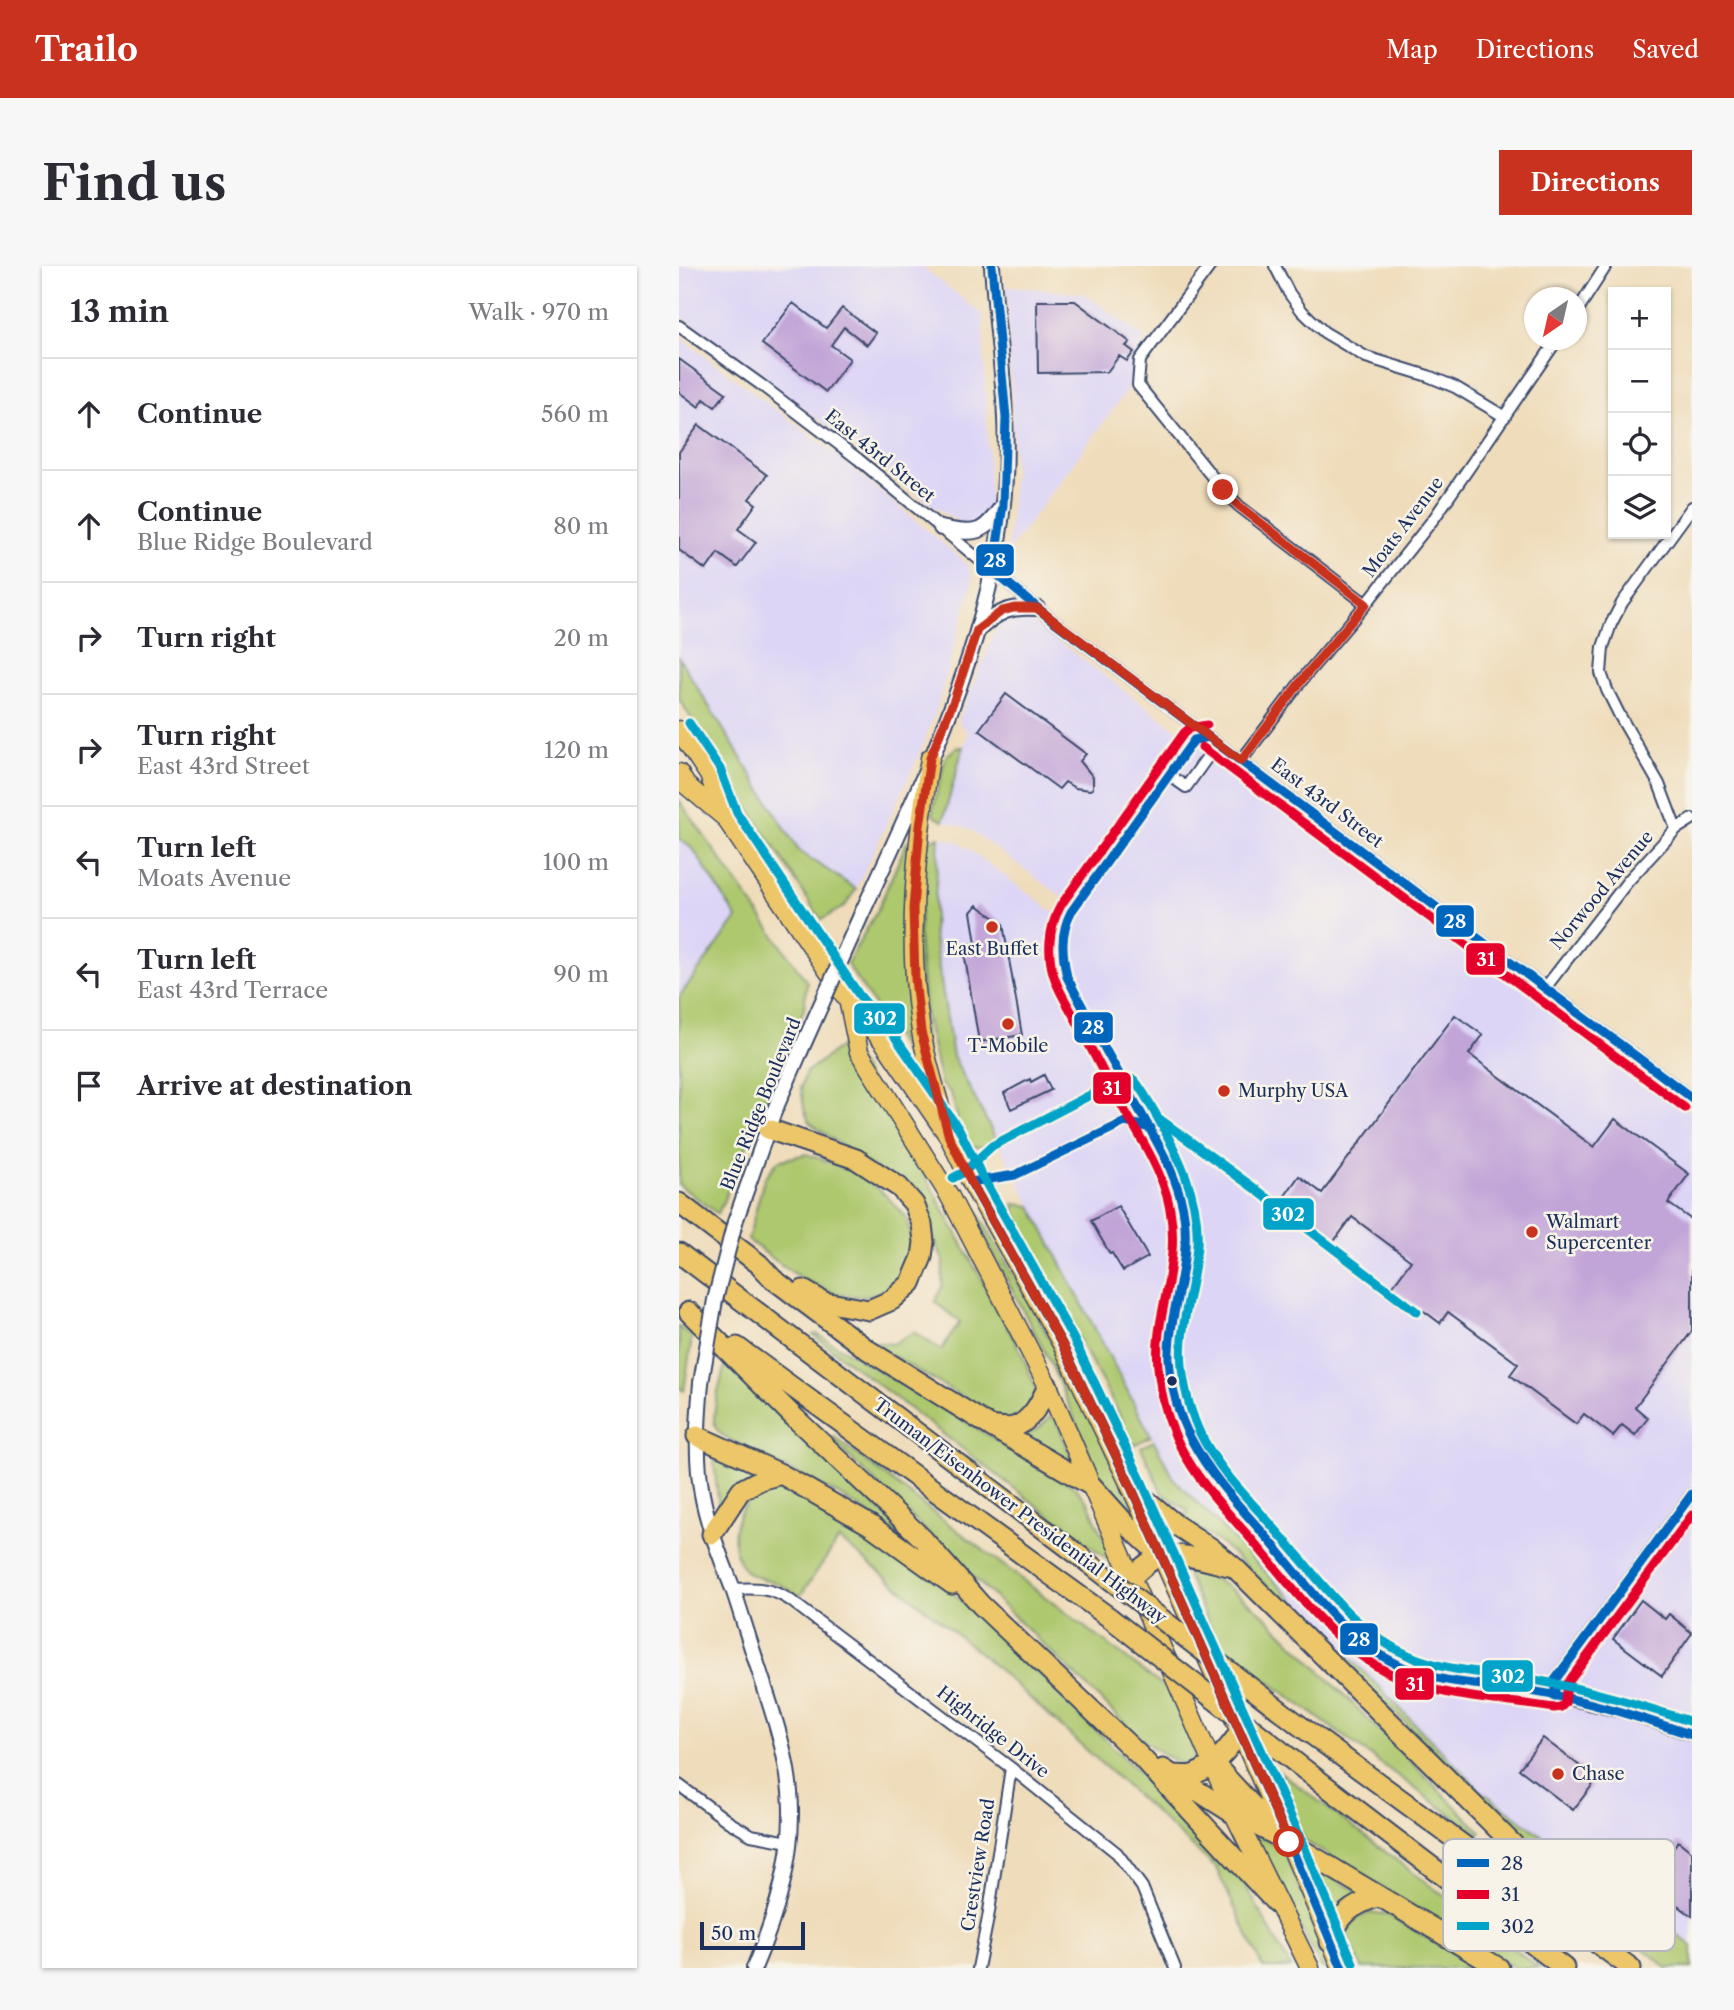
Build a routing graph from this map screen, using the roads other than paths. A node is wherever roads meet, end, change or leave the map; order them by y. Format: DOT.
graph roads {
  1 [pos="992,266"];
  2 [pos="1210,266"];
  3 [pos="1275,266"];
  4 [pos="1606,266"];
  5 [pos="1587,295"];
  6 [pos="679,326"];
  7 [pos="1550,350"];
  8 [pos="1505,418"];
  9 [pos="1003,505"];
  10 [pos="1692,507"];
  11 [pos="941,528"];
  12 [pos="993,571"];
  13 [pos="1366,604"];
  14 [pos="1037,608"];
  15 [pos="977,630"];
  16 [pos="679,730"];
  17 [pos="1209,737"];
  18 [pos="930,758"];
  19 [pos="1241,761"];
  20 [pos="679,773"];
  21 [pos="1169,775"];
  22 [pos="726,819"];
  23 [pos="1692,819"];
  24 [pos="1676,829"];
  25 [pos="1545,988"];
  26 [pos="849,1002"];
  27 [pos="1692,1098"];
  28 [pos="1140,1112"];
  29 [pos="1150,1128"];
  30 [pos="768,1129"];
  31 [pos="949,1137"];
  32 [pos="971,1182"];
  33 [pos="949,1195"];
  34 [pos="679,1203"];
  35 [pos="679,1253"];
  36 [pos="759,1264"];
  37 [pos="684,1308"];
  38 [pos="1048,1386"];
  39 [pos="990,1426"];
  40 [pos="697,1436"];
  41 [pos="781,1474"];
  42 [pos="1092,1486"];
  43 [pos="1131,1487"];
  44 [pos="1692,1494"];
  45 [pos="712,1534"];
  46 [pos="1161,1556"];
  47 [pos="1234,1567"];
  48 [pos="1132,1577"];
  49 [pos="732,1589"];
  50 [pos="981,1605"];
  51 [pos="1240,1732"];
  52 [pos="1692,1735"];
  53 [pos="1140,1756"];
  54 [pos="1213,1763"];
  55 [pos="1011,1768"];
  56 [pos="1173,1775"];
  57 [pos="679,1785"];
  58 [pos="1234,1814"];
  59 [pos="1455,1839"];
  60 [pos="1508,1839"];
  61 [pos="789,1842"];
  62 [pos="1289,1842"];
  63 [pos="1443,1876"];
  64 [pos="1379,1896"];
  65 [pos="1276,1903"];
  66 [pos="1443,1934"];
  67 [pos="1330,1942"];
  68 [pos="1471,1951"];
  69 [pos="1542,1951"];
  70 [pos="1608,1951"];
  71 [pos="754,1968"];
  72 [pos="978,1968"];
  73 [pos="1175,1968"];
  74 [pos="1310,1968"];
  75 [pos="1342,1968"];
  76 [pos="1499,1968"];
  77 [pos="1564,1968"];
  78 [pos="1631,1968"];
  1 -- 9 [label="street, Blue Ridge Boulevard"];
  2 -- 13 [label="street"];
  3 -- 8 [label="street"];
  4 -- 5 [label="street"];
  6 -- 11 [label="street, East 43rd Street"];
  7 -- 8 [label="street, Moats Avenue"];
  8 -- 13 [label="street, Moats Avenue"];
  9 -- 11 [label="street"];
  9 -- 12 [label="street, Blue Ridge Boulevard"];
  10 -- 24 [label="street"];
  11 -- 12 [label="street, East 43rd Street"];
  12 -- 14 [label="street, East 43rd Street"];
  12 -- 15 [label="street, Blue Ridge Boulevard"];
  13 -- 19 [label="street, Moats Avenue"];
  14 -- 15 [label="street"];
  14 -- 17 [label="street, East 43rd Street"];
  15 -- 18 [label="street, Blue Ridge Boulevard"];
  16 -- 22 [label="main road"];
  17 -- 19 [label="street, East 43rd Street"];
  17 -- 21 [label="street"];
  18 -- 30 [label="street, Blue Ridge Boulevard, bridge"];
  18 -- 31 [label="main road"];
  19 -- 25 [label="street, East 43rd Street"];
  20 -- 22 [label="main road"];
  22 -- 26 [label="main road"];
  23 -- 24 [label="street, Norwood Avenue"];
  24 -- 25 [label="street, Norwood Avenue"];
  25 -- 27 [label="street, East 43rd Street"];
  26 -- 31 [label="main road"];
  26 -- 33 [label="main road"];
  28 -- 29 [label="street"];
  30 -- 36 [label="highway"];
  30 -- 40 [label="street, Blue Ridge Boulevard, bridge"];
  31 -- 32 [label="main road"];
  32 -- 33 [label="street"];
  32 -- 43 [label="main road"];
  33 -- 38 [label="main road"];
  34 -- 36 [label="highway"];
  35 -- 59 [label="highway, Truman/Eisenhower Presidential Highway, bridge"];
  36 -- 39 [label="highway"];
  37 -- 50 [label="highway"];
  37 -- 63 [label="highway, Truman/Eisenhower Presidential Highway, bridge"];
  38 -- 39 [label="highway"];
  38 -- 42 [label="main road"];
  39 -- 42 [label="highway"];
  40 -- 41 [label="highway"];
  40 -- 45 [label="street, Blue Ridge Boulevard"];
  41 -- 45 [label="highway"];
  41 -- 50 [label="highway"];
  42 -- 46 [label="highway"];
  42 -- 48 [label="main road"];
  43 -- 46 [label="main road"];
  43 -- 47 [label="highway"];
  44 -- 52 [label="street"];
  45 -- 49 [label="street, Blue Ridge Boulevard"];
  46 -- 47 [label="highway"];
  46 -- 48 [label="highway"];
  46 -- 51 [label="main road"];
  47 -- 60 [label="highway"];
  48 -- 54 [label="main road"];
  49 -- 55 [label="street, Highridge Drive"];
  49 -- 61 [label="street, Blue Ridge Boulevard"];
  50 -- 53 [label="highway"];
  51 -- 54 [label="highway"];
  51 -- 62 [label="main road"];
  53 -- 56 [label="highway"];
  53 -- 65 [label="highway"];
  54 -- 56 [label="highway"];
  54 -- 58 [label="main road"];
  54 -- 62 [label="highway"];
  55 -- 72 [label="street, Crestview Road"];
  55 -- 73 [label="street, Highridge Drive"];
  56 -- 58 [label="highway"];
  57 -- 61 [label="street"];
  58 -- 62 [label="highway"];
  58 -- 65 [label="main road"];
  61 -- 71 [label="street, Blue Ridge Boulevard"];
  62 -- 64 [label="highway"];
  62 -- 67 [label="main road"];
  64 -- 66 [label="highway"];
  64 -- 67 [label="highway"];
  65 -- 74 [label="main road"];
  67 -- 75 [label="main road"];
  68 -- 76 [label="highway"];
  69 -- 77 [label="highway, Truman/Eisenhower Presidential Highway, bridge"];
  70 -- 78 [label="highway, Truman/Eisenhower Presidential Highway"];
}
